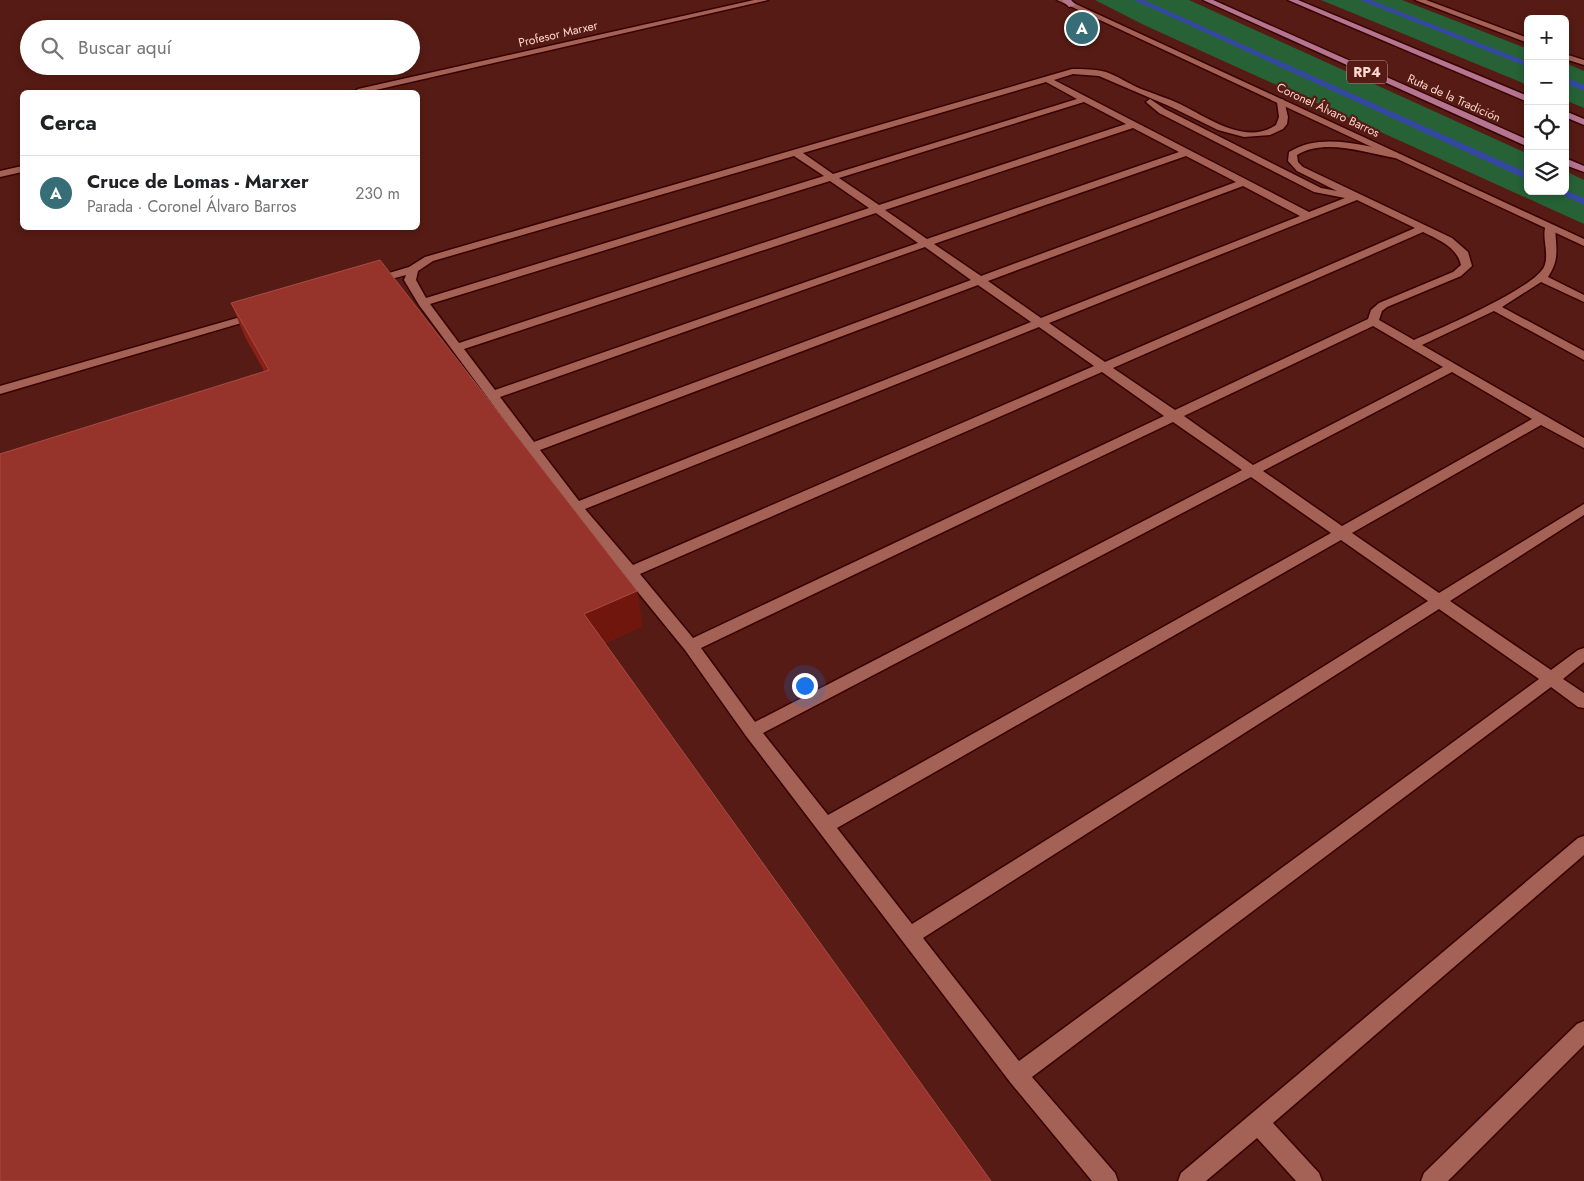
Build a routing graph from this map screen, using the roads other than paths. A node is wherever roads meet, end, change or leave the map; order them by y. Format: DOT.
graph roads {
  1 [pos="764,0"];
  2 [pos="1061,0"];
  3 [pos="1207,0"];
  4 [pos="1292,0"];
  5 [pos="1419,0"];
  6 [pos="1069,2"];
  7 [pos="1524,39"];
  8 [pos="1569,57"];
  9 [pos="1584,63"];
  10 [pos="1046,79"];
  11 [pos="367,90"];
  12 [pos="1140,92"];
  13 [pos="1524,97"];
  14 [pos="1085,99"];
  15 [pos="1281,102"];
  16 [pos="1569,116"];
  17 [pos="1584,122"];
  18 [pos="1134,125"];
  19 [pos="1524,142"];
  20 [pos="795,152"];
  21 [pos="1187,152"];
  22 [pos="1395,155"];
  23 [pos="1569,163"];
  24 [pos="20,169"];
  25 [pos="1584,169"];
  26 [pos="0,174"];
  27 [pos="831,177"];
  28 [pos="1244,182"];
  29 [pos="1359,196"];
  30 [pos="877,209"];
  31 [pos="1309,216"];
  32 [pos="1550,227"];
  33 [pos="1424,228"];
  34 [pos="926,243"];
  35 [pos="1584,243"];
  36 [pos="413,269"];
  37 [pos="1541,278"];
  38 [pos="979,281"];
  39 [pos="365,283"];
  40 [pos="1584,299"];
  41 [pos="423,303"];
  42 [pos="1494,307"];
  43 [pos="269,311"];
  44 [pos="1373,320"];
  45 [pos="1040,323"];
  46 [pos="1414,344"];
  47 [pos="457,347"];
  48 [pos="1584,356"];
  49 [pos="1104,367"];
  50 [pos="1452,367"];
  51 [pos="0,390"];
  52 [pos="492,395"];
  53 [pos="1173,416"];
  54 [pos="1542,419"];
  55 [pos="1584,444"];
  56 [pos="532,448"];
  57 [pos="1252,471"];
  58 [pos="576,507"];
  59 [pos="1584,509"];
  60 [pos="1342,533"];
  61 [pos="629,573"];
  62 [pos="1439,601"];
  63 [pos="691,646"];
  64 [pos="1584,654"];
  65 [pos="1551,679"];
  66 [pos="1584,702"];
  67 [pos="752,731"];
  68 [pos="825,826"];
  69 [pos="1584,844"];
  70 [pos="910,936"];
  71 [pos="1584,1031"];
  72 [pos="1018,1074"];
  73 [pos="1258,1123"];
  74 [pos="1106,1181"];
  75 [pos="1189,1181"];
  76 [pos="1311,1181"];
  77 [pos="1432,1181"];
  1 -- 11 [label="main road, Profesor Marxer"];
  2 -- 6 [label="main road, Coronel Álvaro Barros"];
  3 -- 19 [label="main road, Ruta de la Tradición / RP4"];
  4 -- 13 [label="main road, Ruta de la Tradición / RP4"];
  5 -- 7 [label="main road"];
  6 -- 15 [label="main road, Coronel Álvaro Barros"];
  8 -- 9 [label="main road"];
  10 -- 12 [label="main road"];
  10 -- 14 [label="main road"];
  10 -- 20 [label="main road"];
  12 -- 15 [label="main road"];
  12 -- 29 [label="main road"];
  14 -- 18 [label="main road"];
  14 -- 27 [label="main road"];
  15 -- 22 [label="main road, Coronel Álvaro Barros"];
  16 -- 17 [label="main road"];
  18 -- 21 [label="main road"];
  18 -- 30 [label="main road"];
  20 -- 27 [label="main road"];
  20 -- 36 [label="main road"];
  21 -- 28 [label="main road"];
  21 -- 34 [label="main road"];
  22 -- 29 [label="main road"];
  22 -- 32 [label="main road, Coronel Álvaro Barros"];
  23 -- 25 [label="main road"];
  24 -- 26 [label="main road"];
  27 -- 30 [label="main road"];
  27 -- 41 [label="main road"];
  28 -- 31 [label="main road"];
  28 -- 38 [label="main road"];
  29 -- 31 [label="main road"];
  29 -- 33 [label="main road"];
  30 -- 34 [label="main road"];
  30 -- 47 [label="main road"];
  31 -- 45 [label="main road"];
  32 -- 35 [label="main road, Coronel Álvaro Barros"];
  32 -- 37 [label="main road"];
  33 -- 44 [label="main road"];
  33 -- 49 [label="main road"];
  34 -- 38 [label="main road"];
  34 -- 52 [label="main road"];
  36 -- 39 [label="main road"];
  36 -- 41 [label="main road"];
  37 -- 40 [label="main road"];
  37 -- 42 [label="main road"];
  38 -- 45 [label="main road"];
  38 -- 56 [label="main road"];
  41 -- 47 [label="main road"];
  42 -- 46 [label="main road"];
  42 -- 48 [label="main road"];
  43 -- 51 [label="main road"];
  44 -- 46 [label="main road"];
  44 -- 53 [label="main road"];
  45 -- 49 [label="main road"];
  45 -- 58 [label="main road"];
  46 -- 50 [label="main road"];
  47 -- 52 [label="main road"];
  49 -- 53 [label="main road"];
  49 -- 61 [label="main road"];
  50 -- 54 [label="main road"];
  50 -- 57 [label="main road"];
  52 -- 56 [label="main road"];
  53 -- 57 [label="main road"];
  53 -- 63 [label="main road"];
  54 -- 55 [label="main road"];
  54 -- 60 [label="main road"];
  56 -- 58 [label="main road"];
  57 -- 60 [label="main road"];
  57 -- 67 [label="main road"];
  58 -- 61 [label="main road"];
  59 -- 62 [label="main road"];
  60 -- 62 [label="main road"];
  60 -- 68 [label="main road"];
  61 -- 63 [label="main road"];
  62 -- 65 [label="main road"];
  62 -- 70 [label="main road"];
  63 -- 67 [label="main road"];
  64 -- 65 [label="main road"];
  65 -- 66 [label="main road"];
  65 -- 72 [label="main road"];
  67 -- 68 [label="main road"];
  68 -- 70 [label="main road"];
  69 -- 73 [label="main road"];
  70 -- 72 [label="main road"];
  71 -- 77 [label="main road"];
  72 -- 74 [label="main road"];
  73 -- 75 [label="main road"];
  73 -- 76 [label="main road"];
}
